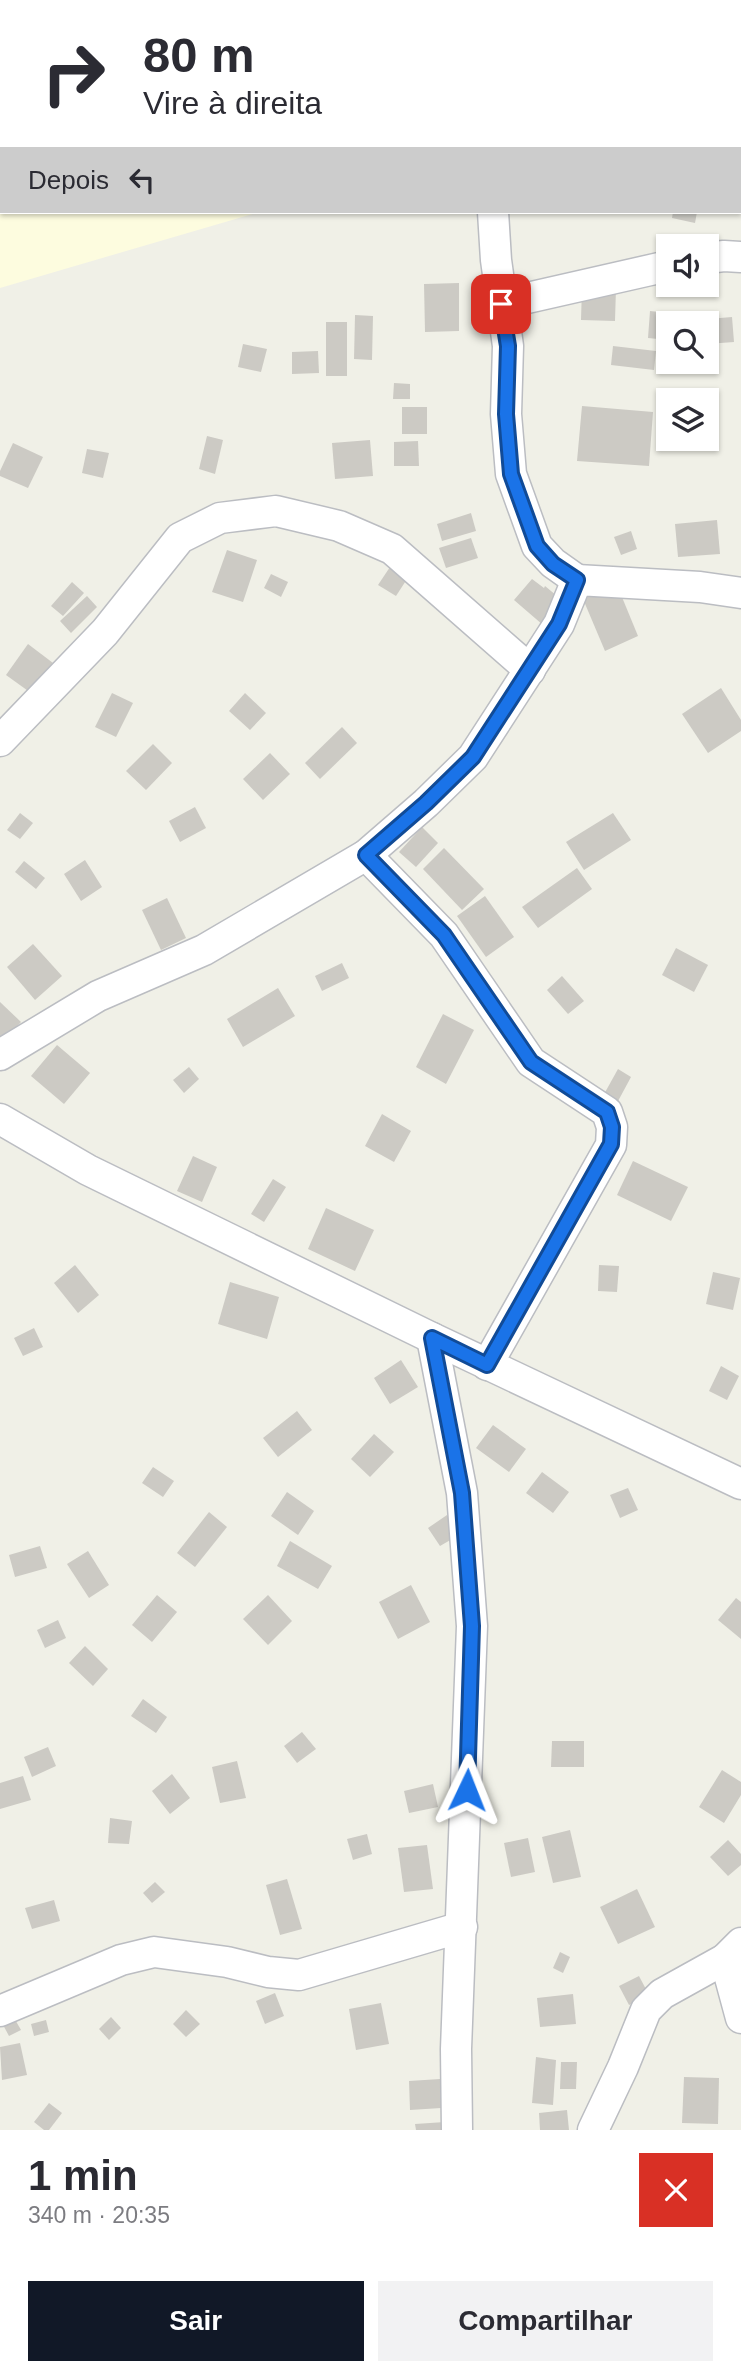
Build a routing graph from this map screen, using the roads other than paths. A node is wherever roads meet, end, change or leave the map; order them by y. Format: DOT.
graph roads {
  1 [pos="494,214"];
  2 [pos="719,257"];
  3 [pos="741,257"];
  4 [pos="656,269"];
  5 [pos="501,304"];
  6 [pos="577,580"];
  7 [pos="741,593"];
  8 [pos="530,670"];
  9 [pos="0,741"];
  10 [pos="366,855"];
  11 [pos="0,1055"];
  12 [pos="0,1119"];
  13 [pos="432,1338"];
  14 [pos="487,1365"];
  15 [pos="741,1484"];
  16 [pos="462,1927"];
  17 [pos="733,1951"];
  18 [pos="0,2011"];
  19 [pos="741,2018"];
  20 [pos="457,2130"];
  21 [pos="593,2130"];
  1 -- 5 [label="street"];
  2 -- 3 [label="street"];
  4 -- 5 [label="street"];
  5 -- 6 [label="street"];
  6 -- 7 [label="street"];
  6 -- 8 [label="street"];
  8 -- 9 [label="street"];
  8 -- 10 [label="street"];
  10 -- 11 [label="street"];
  10 -- 14 [label="street"];
  12 -- 13 [label="street"];
  13 -- 14 [label="street"];
  13 -- 16 [label="street"];
  14 -- 15 [label="street"];
  16 -- 18 [label="street"];
  16 -- 20 [label="street"];
  17 -- 19 [label="street"];
  17 -- 21 [label="street"];
}
